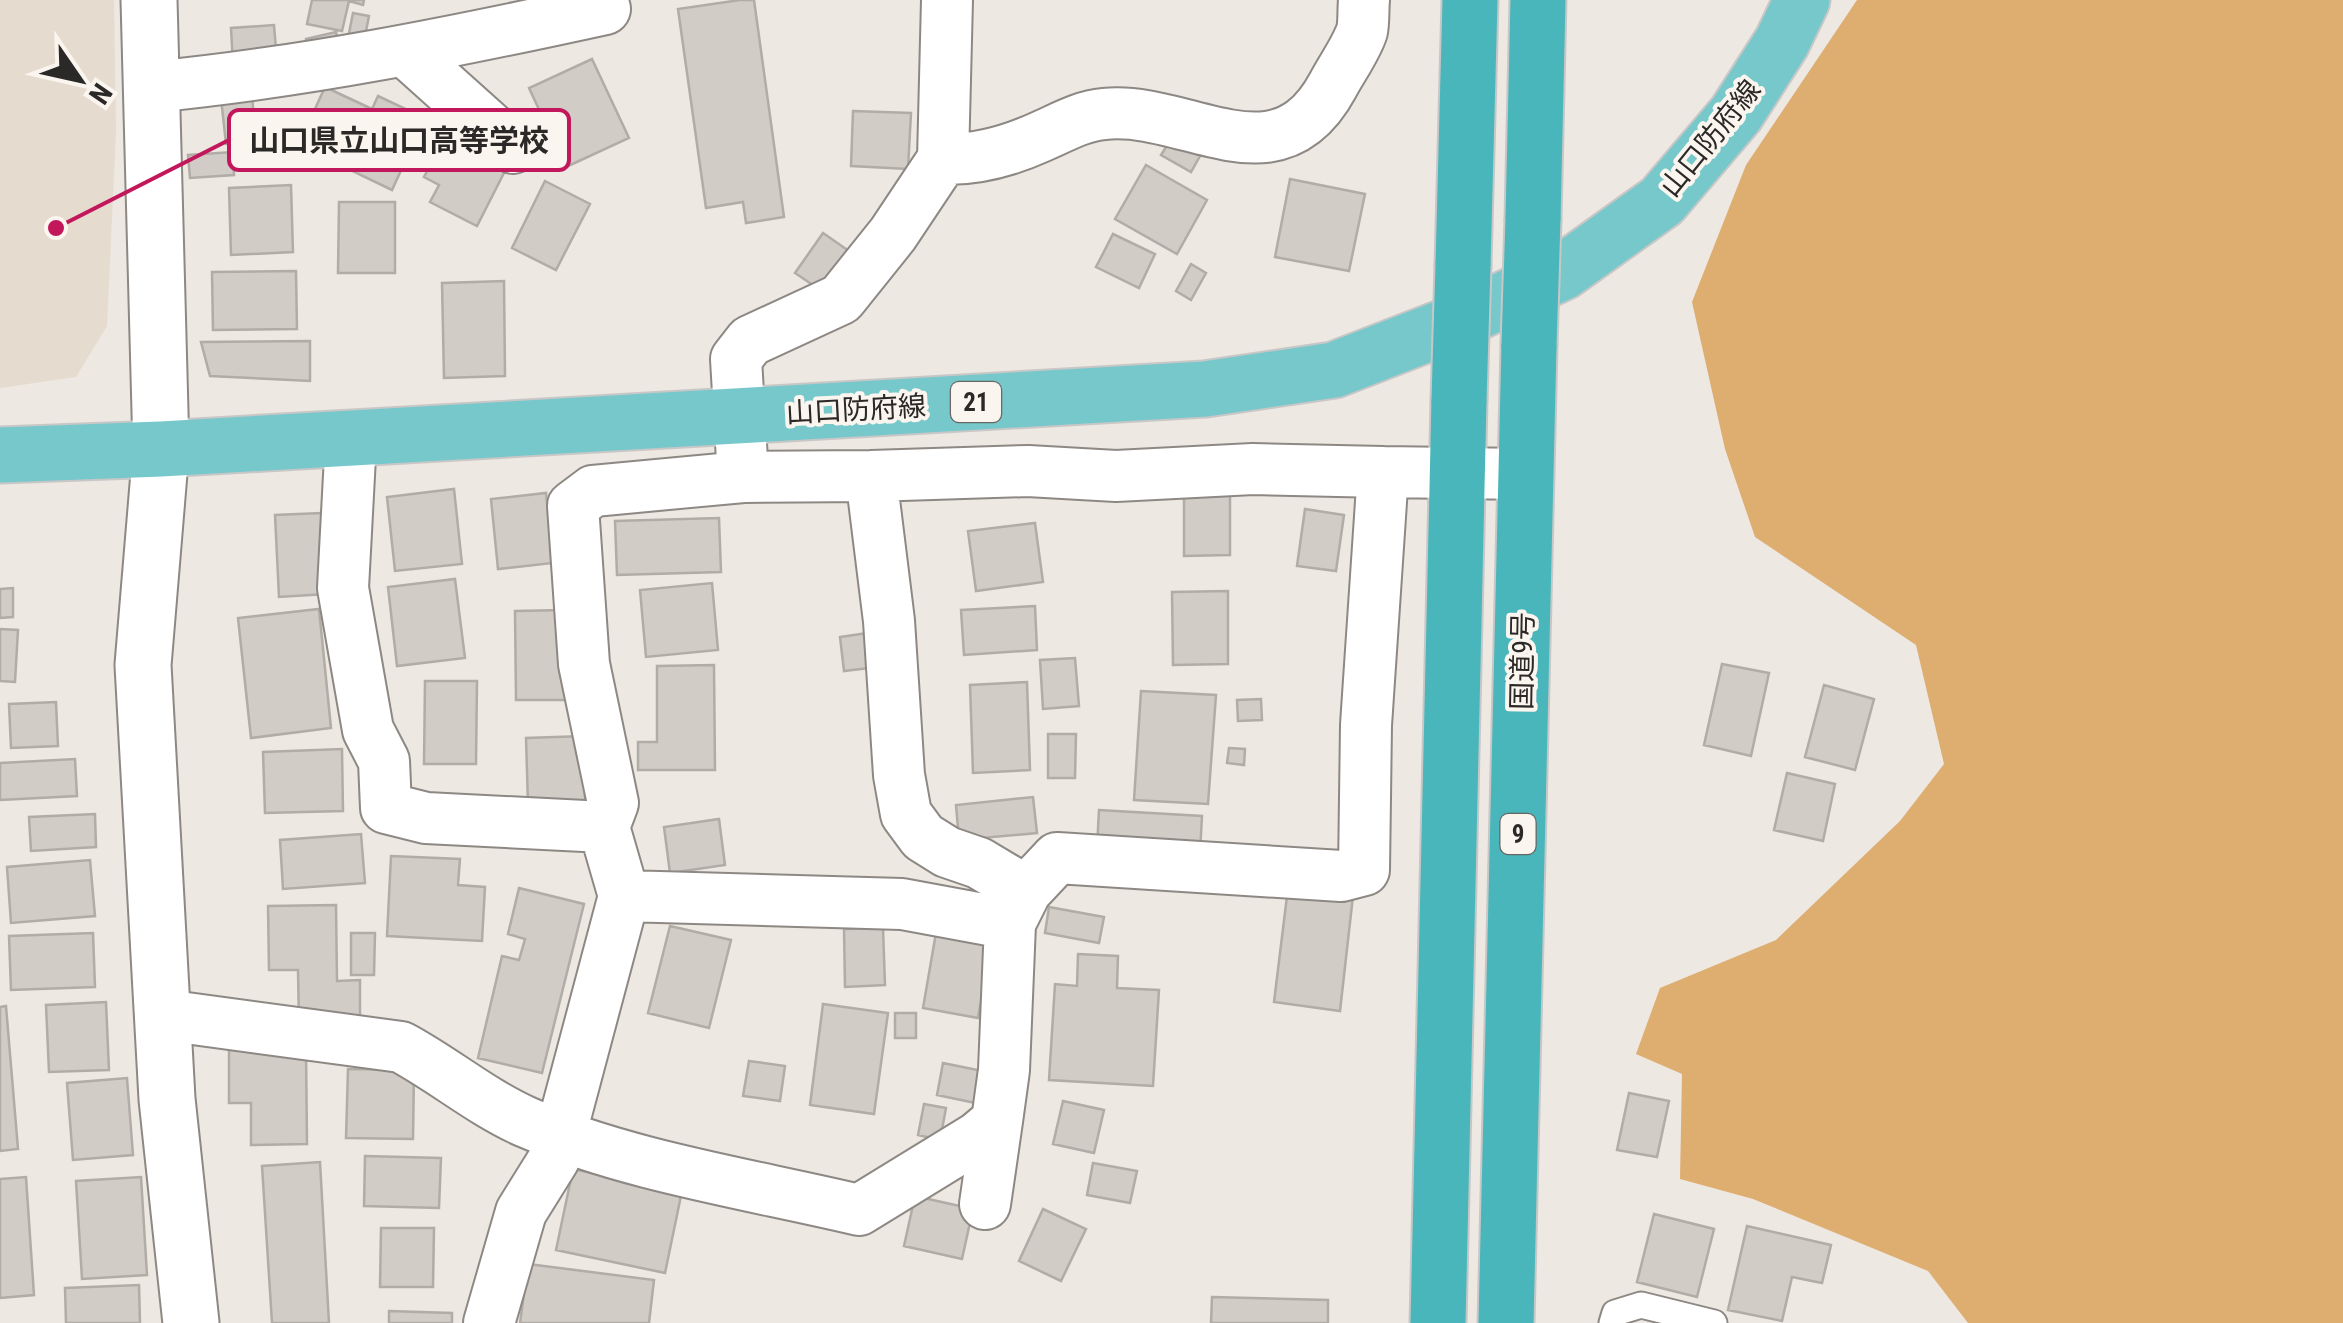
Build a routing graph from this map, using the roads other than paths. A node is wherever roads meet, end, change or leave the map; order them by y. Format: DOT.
graph roads {
  1 [pos="149,0"];
  2 [pos="947,0"];
  3 [pos="1364,0"];
  4 [pos="1470,0"];
  5 [pos="1538,0"];
  6 [pos="1802,0"];
  7 [pos="604,10"];
  8 [pos="406,52"];
  9 [pos="152,87"];
  10 [pos="512,148"];
  11 [pos="943,159"];
  12 [pos="738,416"];
  13 [pos="351,438"];
  14 [pos="162,449"];
  15 [pos="0,455"];
  16 [pos="1383,472"];
  17 [pos="1457,472"];
  18 [pos="1526,474"];
  19 [pos="871,476"];
  20 [pos="742,477"];
  21 [pos="604,827"];
  22 [pos="624,896"];
  23 [pos="1018,908"];
  24 [pos="164,1014"];
  25 [pos="997,1121"];
  26 [pos="561,1135"];
  27 [pos="985,1204"];
  28 [pos="191,1323"];
  29 [pos="489,1323"];
  30 [pos="1438,1323"];
  31 [pos="1506,1323"];
  32 [pos="1612,1323"];
  33 [pos="1714,1323"];
  1 -- 9 [label="street"];
  2 -- 11 [label="street"];
  3 -- 11 [label="street"];
  4 -- 17 [label="highway, bridge"];
  5 -- 18 [label="highway, 国道9号 / 9, bridge"];
  6 -- 12 [label="main road, 山口防府線 / 21"];
  7 -- 8 [label="street"];
  8 -- 9 [label="street"];
  8 -- 10 [label="street"];
  9 -- 14 [label="street"];
  11 -- 12 [label="street"];
  12 -- 13 [label="main road, 山口防府線 / 21"];
  12 -- 20 [label="street"];
  13 -- 14 [label="main road, 山口防府線 / 21"];
  13 -- 21 [label="street"];
  14 -- 15 [label="main road, 山口防府線 / 21"];
  14 -- 24 [label="street"];
  16 -- 17 [label="street"];
  16 -- 19 [label="street"];
  16 -- 23 [label="street"];
  17 -- 18 [label="street"];
  17 -- 30 [label="highway"];
  18 -- 31 [label="highway, 国道9号 / 9"];
  19 -- 20 [label="street"];
  19 -- 23 [label="street"];
  20 -- 21 [label="street"];
  21 -- 22 [label="street"];
  22 -- 23 [label="street"];
  22 -- 26 [label="street"];
  23 -- 25 [label="street"];
  24 -- 26 [label="street"];
  24 -- 28 [label="street"];
  25 -- 26 [label="street"];
  25 -- 27 [label="street"];
  26 -- 29 [label="street"];
  32 -- 33 [label="lane"];
}
